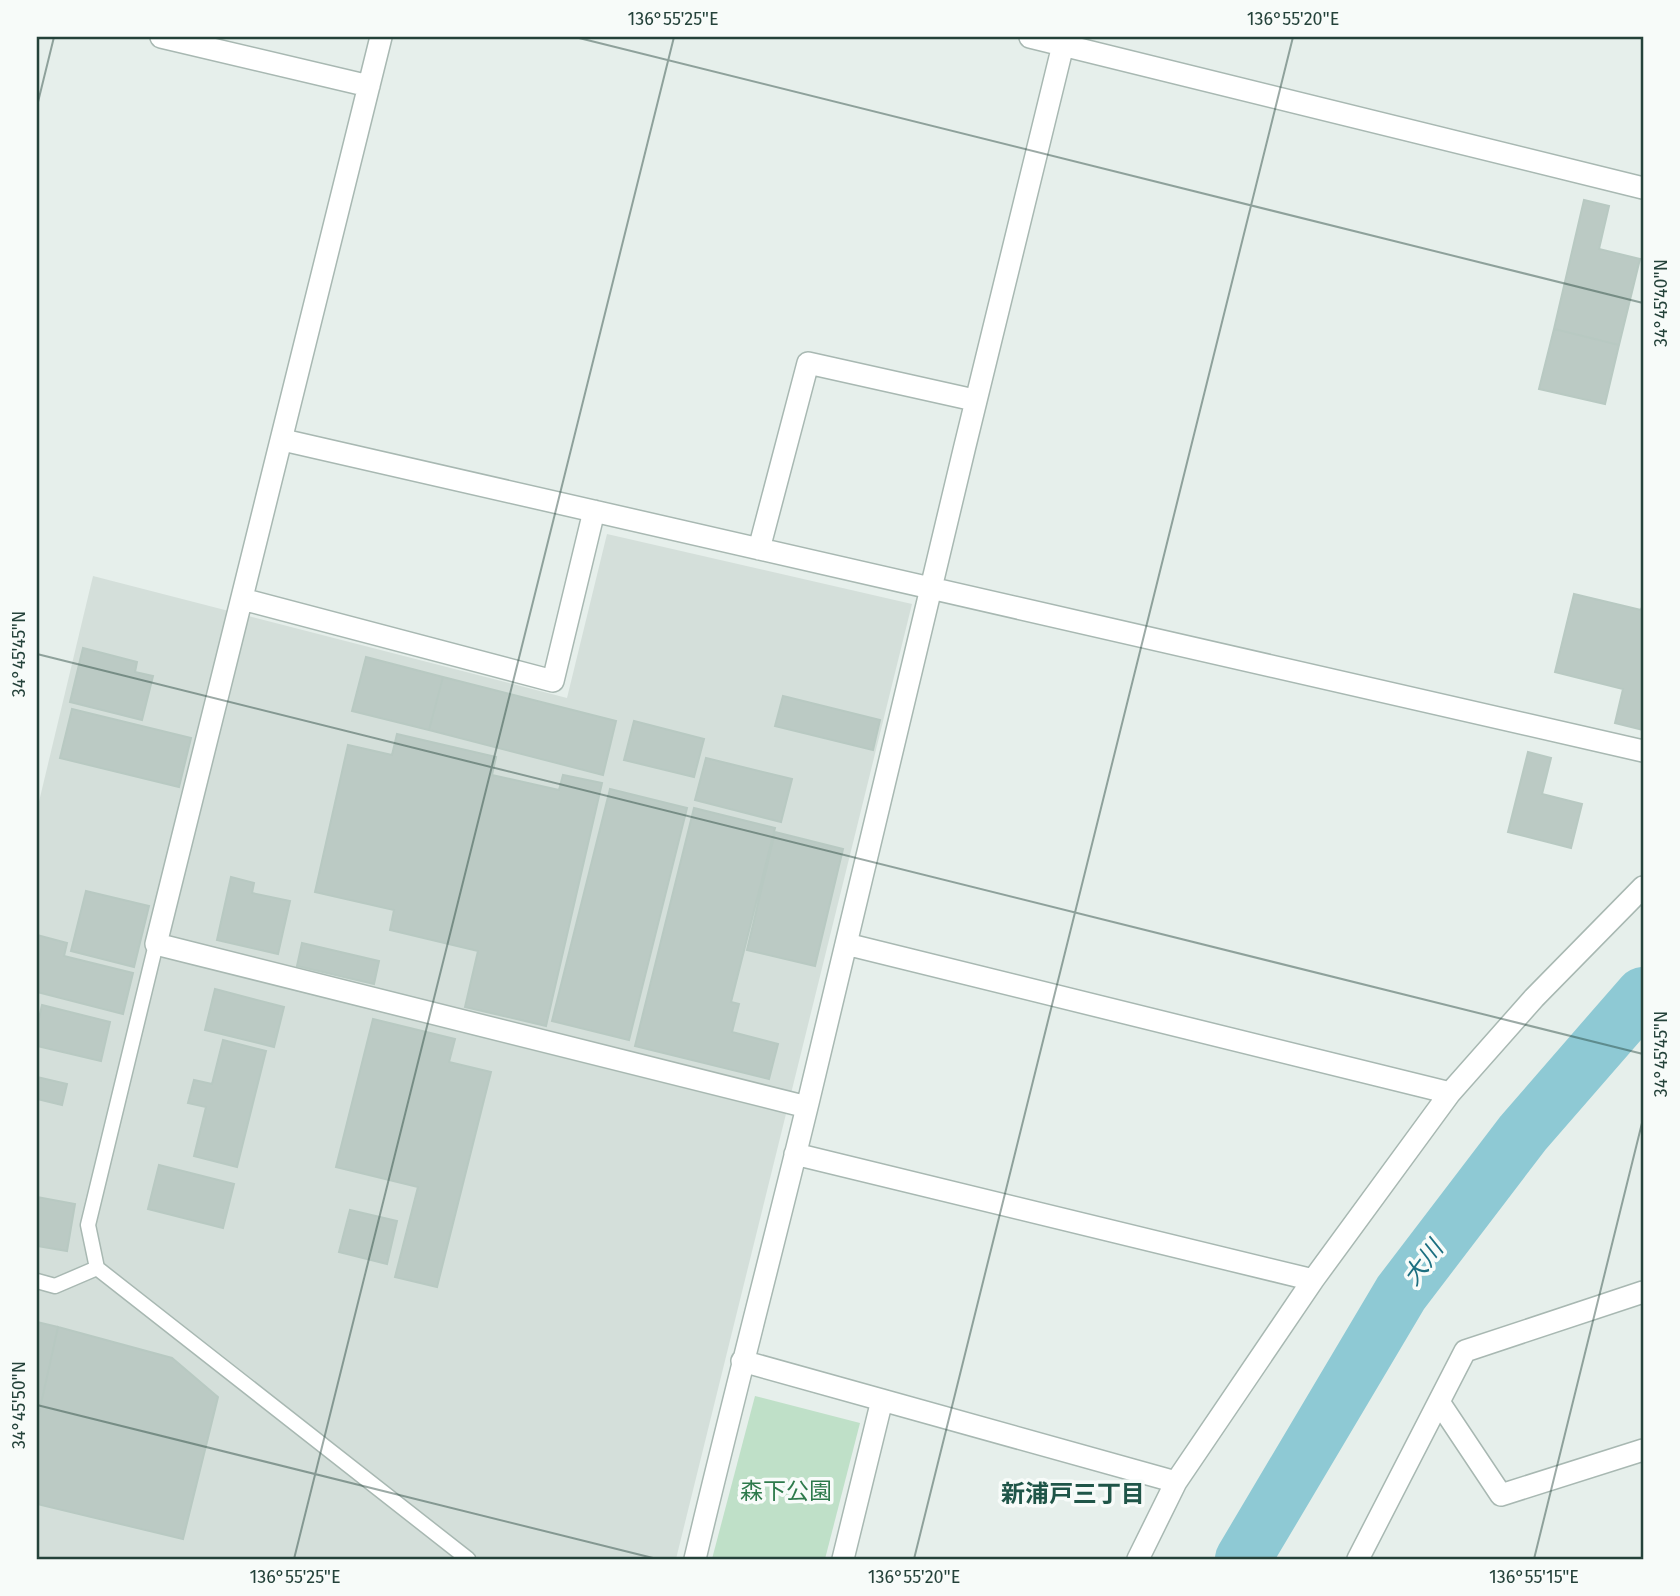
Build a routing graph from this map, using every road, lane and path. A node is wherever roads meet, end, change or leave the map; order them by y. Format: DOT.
graph roads {
  1 [pos="161,37"];
  2 [pos="381,37"];
  3 [pos="1030,37"];
  4 [pos="188,40"];
  5 [pos="1063,45"];
  6 [pos="369,86"];
  7 [pos="1643,188"];
  8 [pos="974,400"];
  9 [pos="283,440"];
  10 [pos="594,511"];
  11 [pos="759,549"];
  12 [pos="931,588"];
  13 [pos="242,599"];
  14 [pos="1643,751"];
  15 [pos="1643,887"];
  16 [pos="156,944"];
  17 [pos="846,944"];
  18 [pos="1450,1093"];
  19 [pos="807,1107"];
  20 [pos="795,1154"];
  21 [pos="97,1268"];
  22 [pos="1313,1280"];
  23 [pos="37,1281"];
  24 [pos="1643,1292"];
  25 [pos="741,1361"];
  26 [pos="882,1400"];
  27 [pos="1439,1402"];
  28 [pos="1643,1450"];
  29 [pos="1176,1482"];
  30 [pos="468,1559"];
  31 [pos="695,1559"];
  32 [pos="842,1559"];
  33 [pos="1138,1559"];
  34 [pos="1358,1559"];
  1 -- 4 [label="street"];
  2 -- 6 [label="street"];
  3 -- 5 [label="street"];
  4 -- 6 [label="street"];
  5 -- 7 [label="street"];
  5 -- 8 [label="street"];
  6 -- 9 [label="street"];
  8 -- 11 [label="street"];
  8 -- 12 [label="street"];
  9 -- 10 [label="street"];
  9 -- 13 [label="street"];
  10 -- 11 [label="street"];
  10 -- 13 [label="street"];
  11 -- 12 [label="street"];
  12 -- 14 [label="street"];
  12 -- 17 [label="street"];
  13 -- 16 [label="street"];
  15 -- 18 [label="street"];
  16 -- 19 [label="street"];
  16 -- 21 [label="lane"];
  17 -- 18 [label="street"];
  17 -- 19 [label="street"];
  18 -- 22 [label="street"];
  19 -- 20 [label="street"];
  20 -- 22 [label="street"];
  20 -- 25 [label="street"];
  21 -- 23 [label="lane"];
  21 -- 30 [label="lane"];
  22 -- 29 [label="street"];
  24 -- 27 [label="street"];
  25 -- 26 [label="street"];
  25 -- 31 [label="street"];
  26 -- 29 [label="street"];
  26 -- 32 [label="street"];
  27 -- 28 [label="street"];
  27 -- 34 [label="street"];
  29 -- 33 [label="street"];
}
